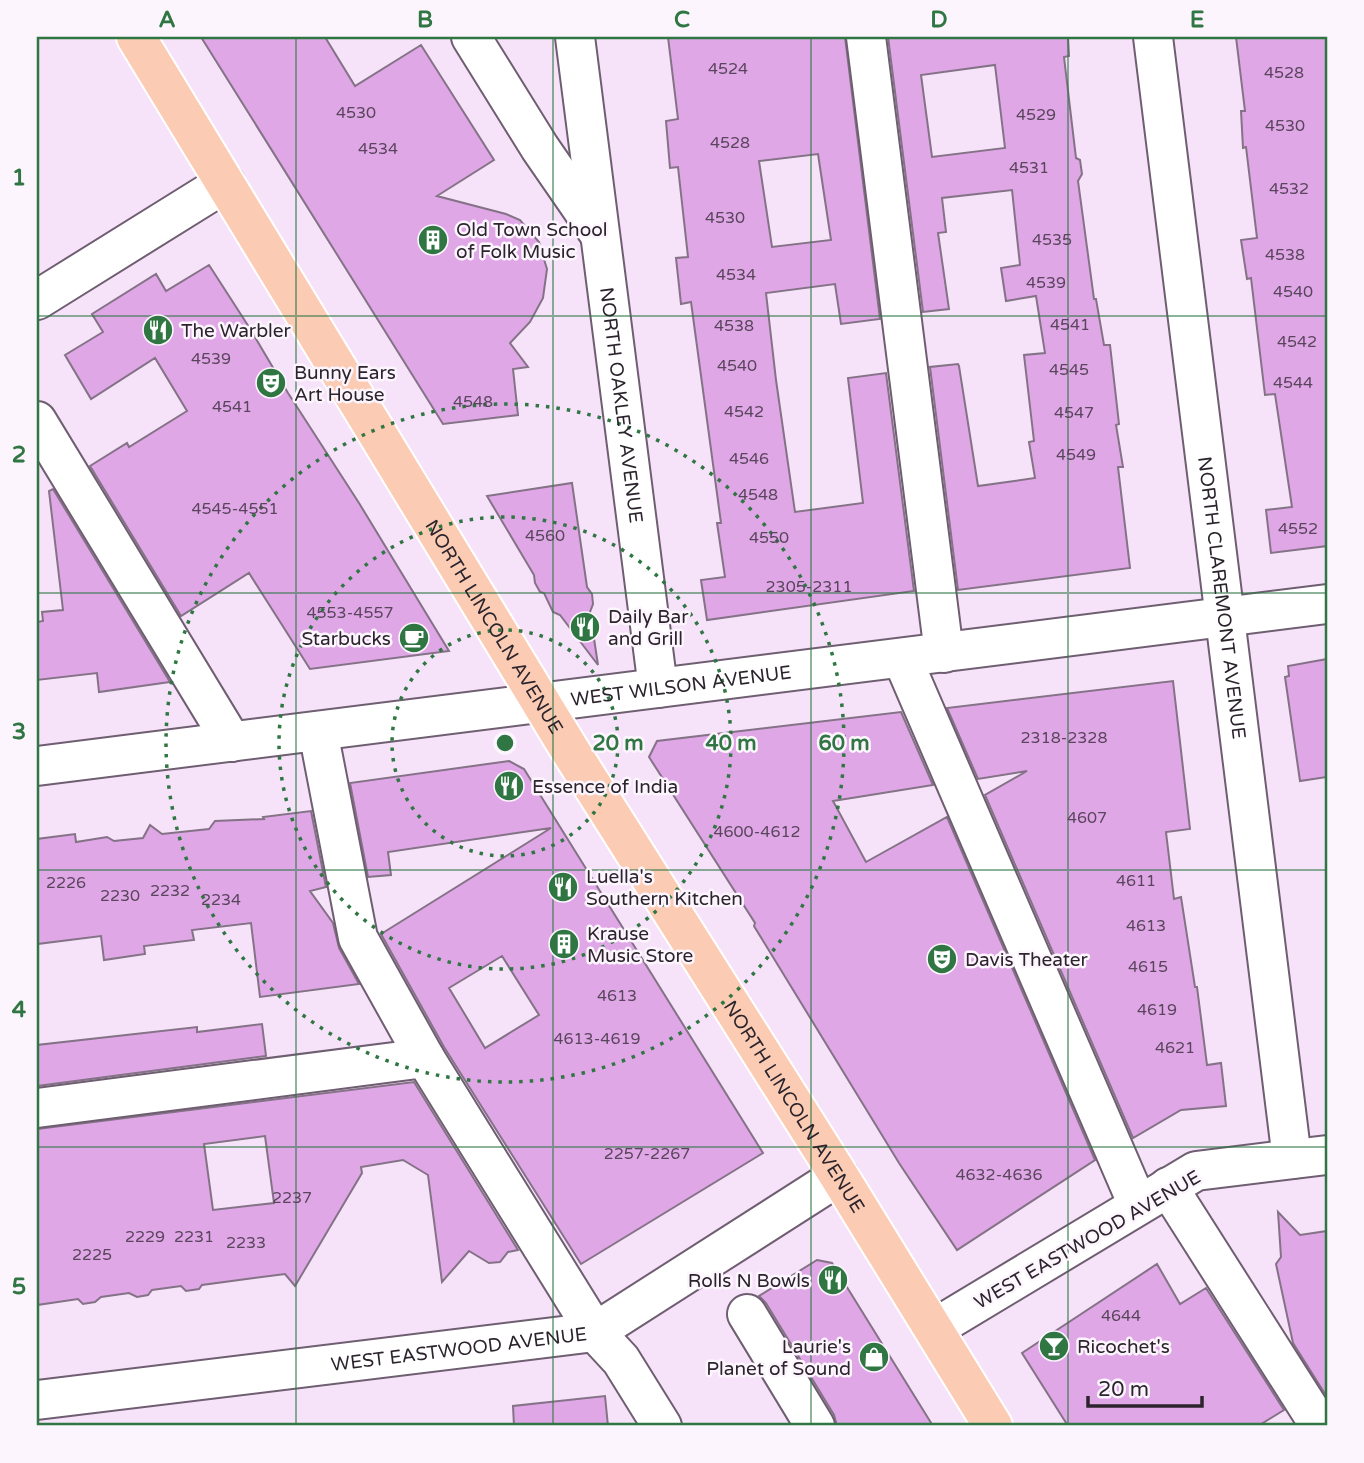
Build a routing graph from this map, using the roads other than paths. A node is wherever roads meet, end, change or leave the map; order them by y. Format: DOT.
graph roads {
  1 [pos="136,37"];
  2 [pos="471,37"];
  3 [pos="575,37"];
  4 [pos="866,37"];
  5 [pos="1153,37"];
  6 [pos="225,183"];
  7 [pos="600,236"];
  8 [pos="38,297"];
  9 [pos="37,421"];
  10 [pos="1327,604"];
  11 [pos="1225,617"];
  12 [pos="944,653"];
  13 [pos="902,658"];
  14 [pos="658,688"];
  15 [pos="542,703"];
  16 [pos="318,731"];
  17 [pos="232,742"];
  18 [pos="37,766"];
  19 [pos="425,1058"];
  20 [pos="37,1108"];
  21 [pos="1310,1157"];
  22 [pos="839,1175"];
  23 [pos="1153,1196"];
  24 [pos="747,1314"];
  25 [pos="934,1328"];
  26 [pos="595,1332"];
  27 [pos="37,1400"];
  28 [pos="663,1426"];
  29 [pos="815,1426"];
  30 [pos="993,1426"];
  31 [pos="1320,1426"];
  1 -- 6 [label="main road, NORTH LINCOLN AVENUE"];
  2 -- 7 [label="street"];
  3 -- 7 [label="street, NORTH OAKLEY AVENUE"];
  4 -- 12 [label="street"];
  5 -- 11 [label="street, NORTH CLAREMONT AVENUE"];
  6 -- 8 [label="street"];
  6 -- 15 [label="main road, NORTH LINCOLN AVENUE"];
  7 -- 14 [label="street, NORTH OAKLEY AVENUE"];
  9 -- 17 [label="street"];
  10 -- 11 [label="street, WEST WILSON AVENUE"];
  11 -- 12 [label="street, WEST WILSON AVENUE"];
  11 -- 21 [label="street, NORTH CLAREMONT AVENUE"];
  12 -- 13 [label="street, WEST WILSON AVENUE"];
  13 -- 14 [label="street, WEST WILSON AVENUE"];
  13 -- 23 [label="street"];
  14 -- 15 [label="street, WEST WILSON AVENUE"];
  15 -- 16 [label="street, WEST WILSON AVENUE"];
  15 -- 22 [label="main road, NORTH LINCOLN AVENUE"];
  16 -- 17 [label="street, WEST WILSON AVENUE"];
  16 -- 19 [label="street"];
  17 -- 18 [label="street, WEST WILSON AVENUE"];
  19 -- 20 [label="street"];
  19 -- 26 [label="street"];
  21 -- 23 [label="street, WEST EASTWOOD AVENUE"];
  22 -- 25 [label="main road, NORTH LINCOLN AVENUE"];
  22 -- 26 [label="street, WEST EASTWOOD AVENUE"];
  23 -- 25 [label="street, WEST EASTWOOD AVENUE"];
  23 -- 31 [label="street"];
  24 -- 29 [label="street"];
  25 -- 30 [label="main road, NORTH LINCOLN AVENUE"];
  26 -- 27 [label="street, WEST EASTWOOD AVENUE"];
  26 -- 28 [label="street"];
}
